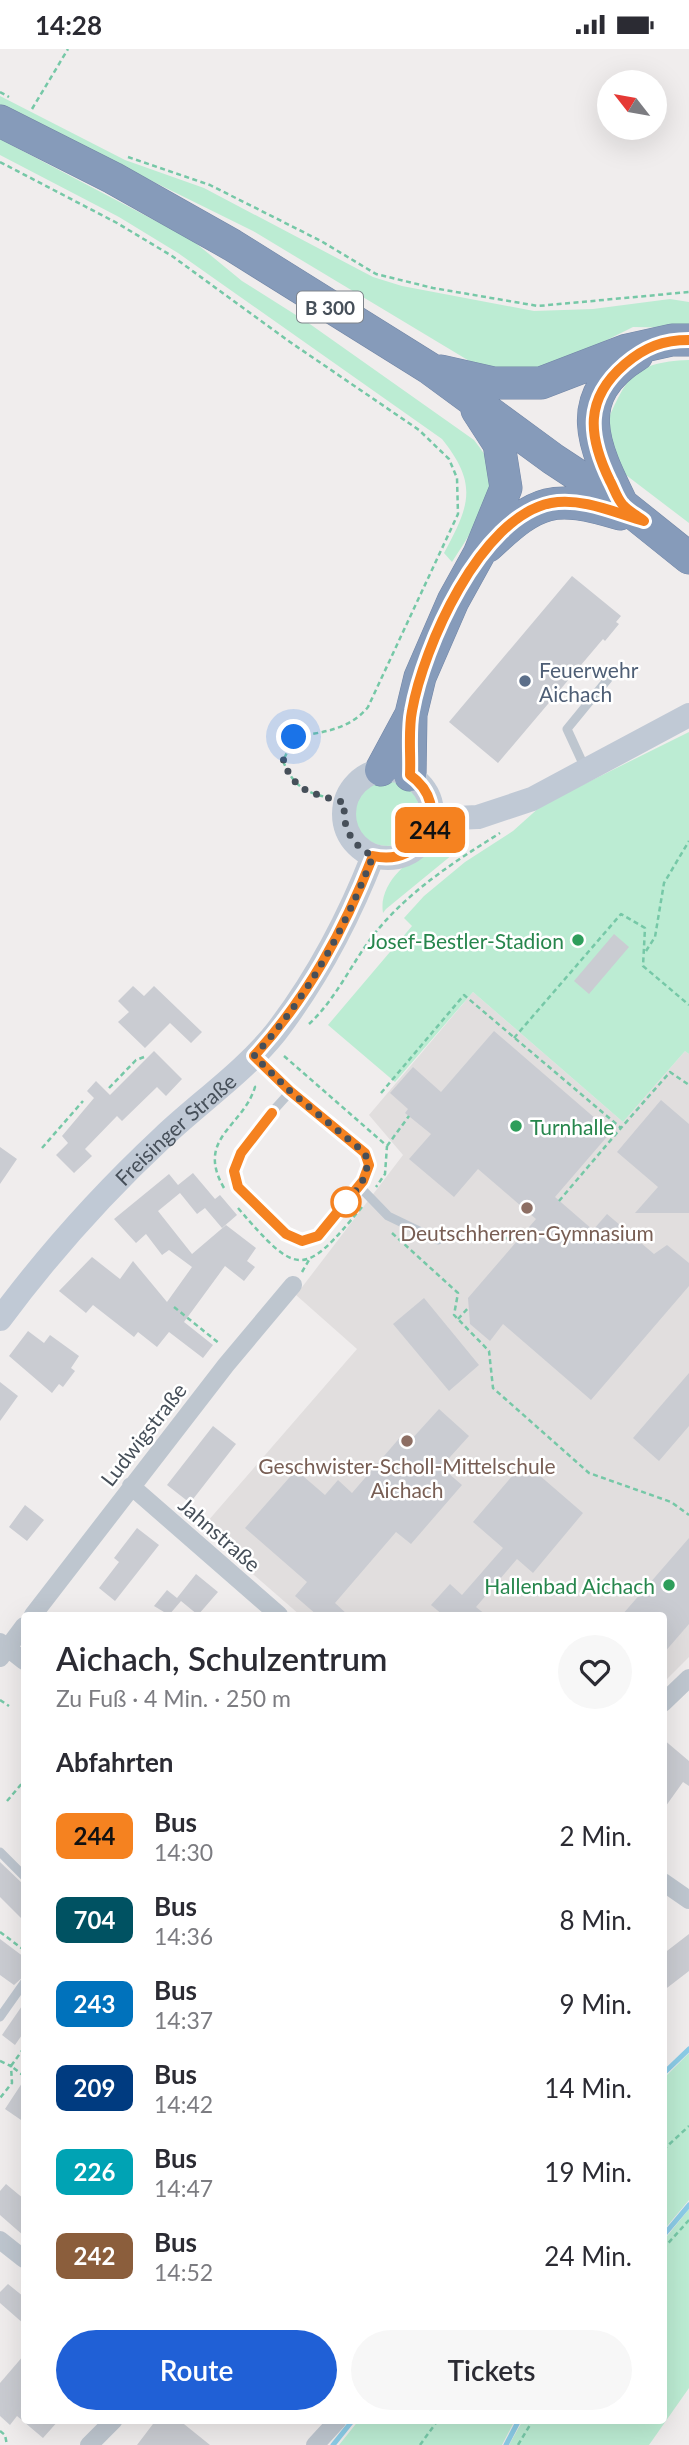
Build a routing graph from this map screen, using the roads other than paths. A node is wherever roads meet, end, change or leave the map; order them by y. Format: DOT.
graph roads {
  1 [pos="5,110"];
  2 [pos="689,340"];
  3 [pos="656,344"];
  4 [pos="429,368"];
  5 [pos="466,395"];
  6 [pos="634,513"];
  7 [pos="479,554"];
  8 [pos="689,558"];
  9 [pos="608,679"];
  10 [pos="689,715"];
  11 [pos="586,770"];
  12 [pos="396,773"];
  13 [pos="432,820"];
  14 [pos="373,856"];
  15 [pos="246,1063"];
  16 [pos="290,1091"];
  17 [pos="359,1186"];
  18 [pos="438,1240"];
  19 [pos="293,1285"];
  20 [pos="0,1319"];
  21 [pos="131,1486"];
  22 [pos="35,1612"];
  23 [pos="276,1612"];
  24 [pos="21,1629"];
  25 [pos="3,1649"];
  26 [pos="21,1659"];
  27 [pos="689,1678"];
  28 [pos="667,1699"];
  29 [pos="0,1852"];
  30 [pos="21,1873"];
  31 [pos="667,1885"];
  32 [pos="689,1900"];
  33 [pos="21,1987"];
  34 [pos="0,2017"];
  35 [pos="0,2240"];
  36 [pos="21,2257"];
  37 [pos="110,2424"];
  38 [pos="334,2424"];
  39 [pos="89,2445"];
  40 [pos="315,2445"];
  1 -- 4 [label="highway, B 300"];
  2 -- 3 [label="highway"];
  3 -- 4 [label="highway"];
  3 -- 6 [label="highway"];
  4 -- 5 [label="highway, B 300"];
  5 -- 6 [label="highway, B 300"];
  5 -- 7 [label="highway"];
  6 -- 7 [label="highway"];
  6 -- 8 [label="highway, B 300"];
  7 -- 12 [label="highway"];
  9 -- 11 [label="lane"];
  10 -- 11 [label="main road"];
  11 -- 13 [label="main road"];
  12 -- 13 [label="main road"];
  12 -- 14 [label="main road"];
  13 -- 14 [label="main road"];
  14 -- 15 [label="main road, Freisinger Straße"];
  15 -- 16 [label="lane"];
  15 -- 20 [label="main road, Freisinger Straße"];
  16 -- 17 [label="lane"];
  16 -- 17 [label="lane"];
  17 -- 18 [label="lane"];
  19 -- 21 [label="street, Ludwigstraße"];
  21 -- 22 [label="street, Ludwigstraße"];
  21 -- 23 [label="street, Jahnstraße"];
  24 -- 25 [label="street"];
  25 -- 26 [label="street"];
  27 -- 28 [label="street"];
  29 -- 30 [label="lane"];
  31 -- 32 [label="street"];
  33 -- 34 [label="lane"];
  35 -- 36 [label="street"];
  37 -- 39 [label="street"];
  38 -- 40 [label="street"];
}
